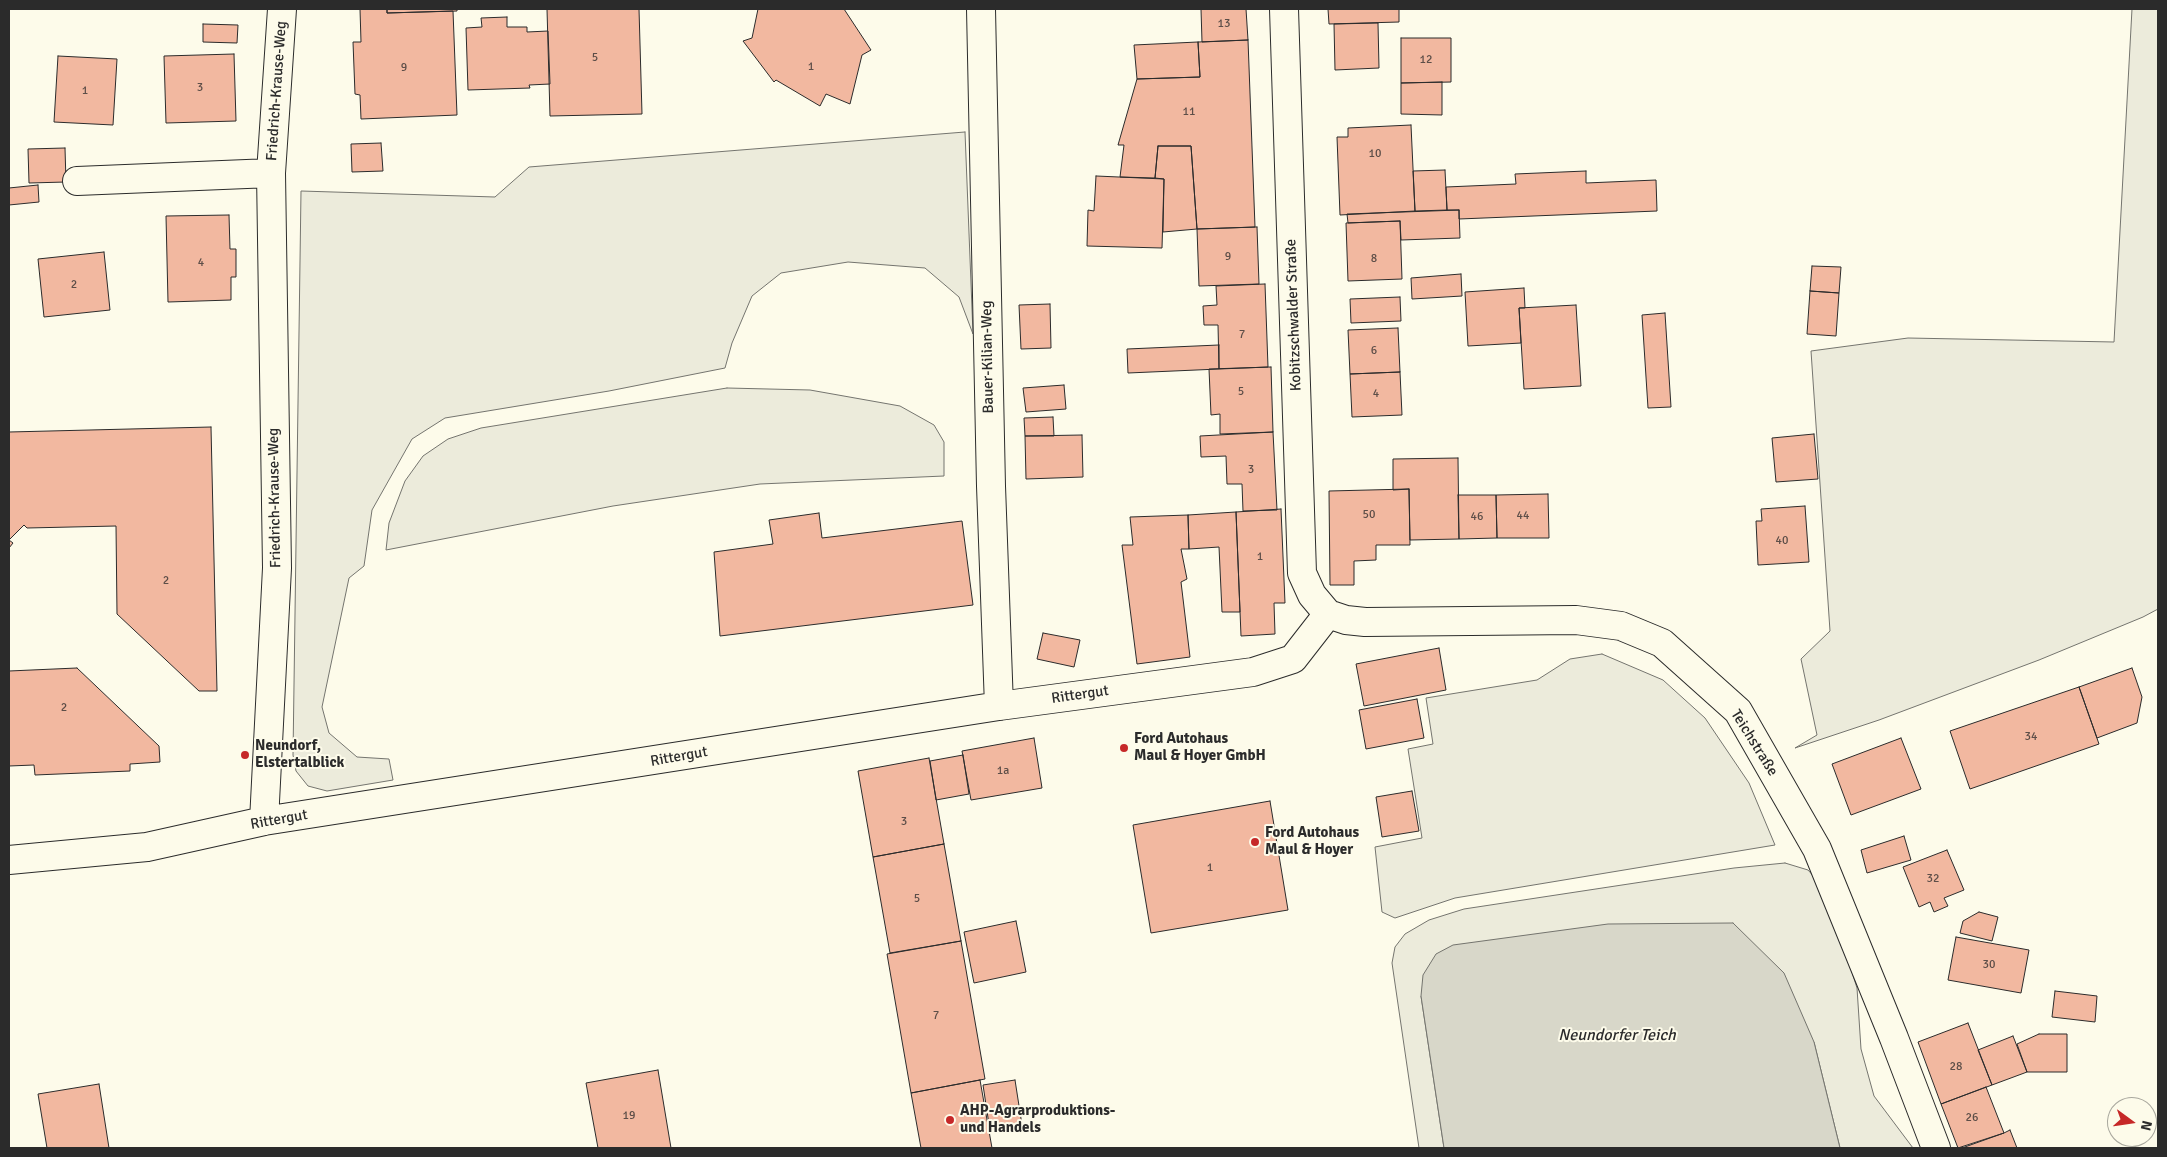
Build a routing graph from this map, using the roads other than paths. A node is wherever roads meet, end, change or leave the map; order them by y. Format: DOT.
graph roads {
  1 [pos="282,9"];
  2 [pos="981,9"];
  3 [pos="1284,9"];
  4 [pos="271,173"];
  5 [pos="77,181"];
  6 [pos="1328,614"];
  7 [pos="999,706"];
  8 [pos="264,821"];
  9 [pos="9,860"];
  10 [pos="1936,1148"];
  1 -- 4 [label="street, Friedrich-Krause-Weg"];
  2 -- 7 [label="street, Bauer-Kilian-Weg"];
  3 -- 6 [label="street, Kobitzschwalder Straße"];
  4 -- 5 [label="street, Friedrich-Krause-Weg"];
  4 -- 8 [label="street, Friedrich-Krause-Weg"];
  6 -- 7 [label="street, Rittergut"];
  6 -- 10 [label="street, Teichstraße"];
  7 -- 8 [label="street, Rittergut"];
  8 -- 9 [label="street, Rittergut"];
}
